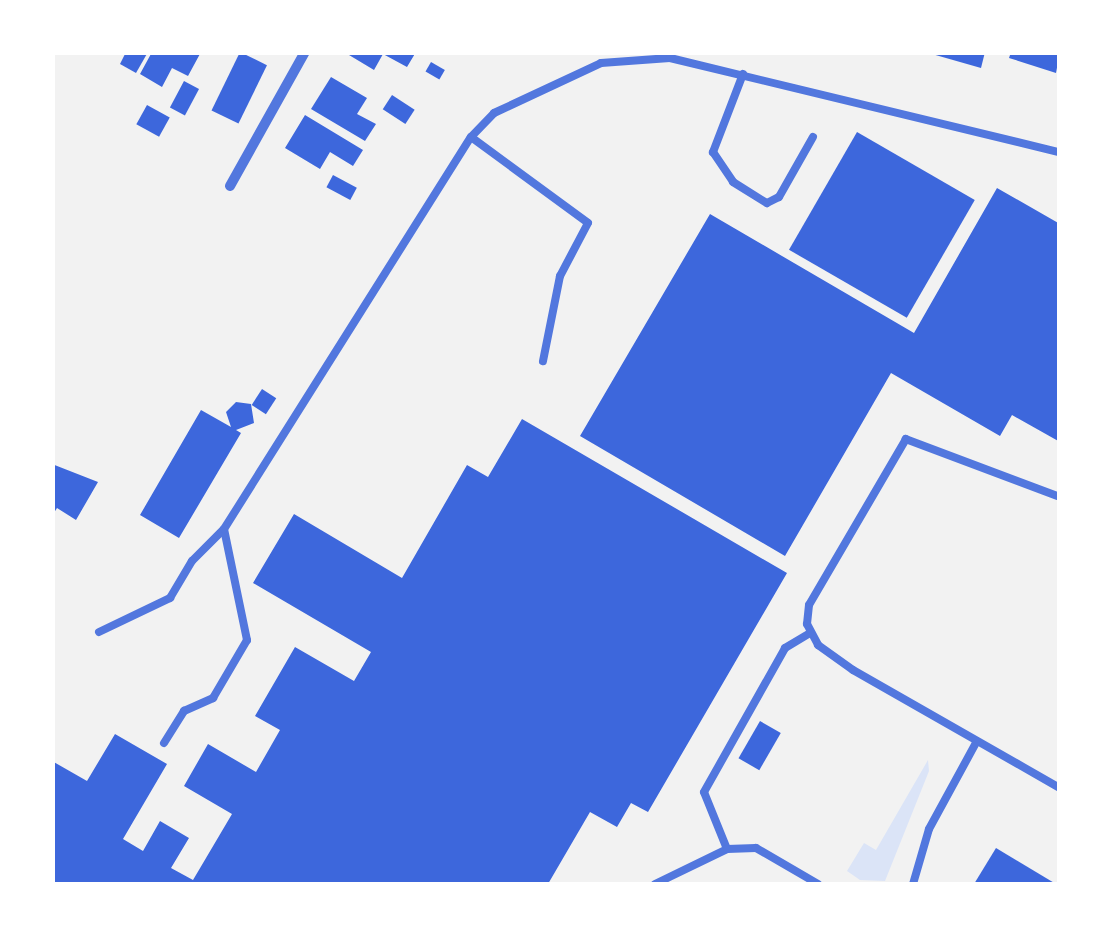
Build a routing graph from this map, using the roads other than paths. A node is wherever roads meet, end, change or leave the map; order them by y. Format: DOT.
graph roads {
  1 [pos="305,52"];
  2 [pos="744,74"];
  3 [pos="813,136"];
  4 [pos="471,137"];
  5 [pos="1060,152"];
  6 [pos="230,186"];
  7 [pos="543,361"];
  8 [pos="1060,497"];
  9 [pos="224,529"];
  10 [pos="99,632"];
  11 [pos="810,633"];
  12 [pos="977,741"];
  13 [pos="164,743"];
  14 [pos="1060,788"];
  15 [pos="728,849"];
  16 [pos="806,881"];
  17 [pos="655,884"];
  18 [pos="818,884"];
  19 [pos="912,884"];
  1 -- 6 [label="street"];
  2 -- 3 [label="lane"];
  2 -- 4 [label="lane"];
  2 -- 5 [label="lane"];
  4 -- 7 [label="lane"];
  4 -- 9 [label="lane"];
  8 -- 11 [label="lane"];
  9 -- 10 [label="lane"];
  9 -- 13 [label="lane"];
  11 -- 12 [label="lane"];
  11 -- 15 [label="lane"];
  12 -- 14 [label="lane"];
  12 -- 19 [label="lane"];
  15 -- 16 [label="lane"];
  15 -- 17 [label="lane"];
  16 -- 18 [label="lane"];
}
